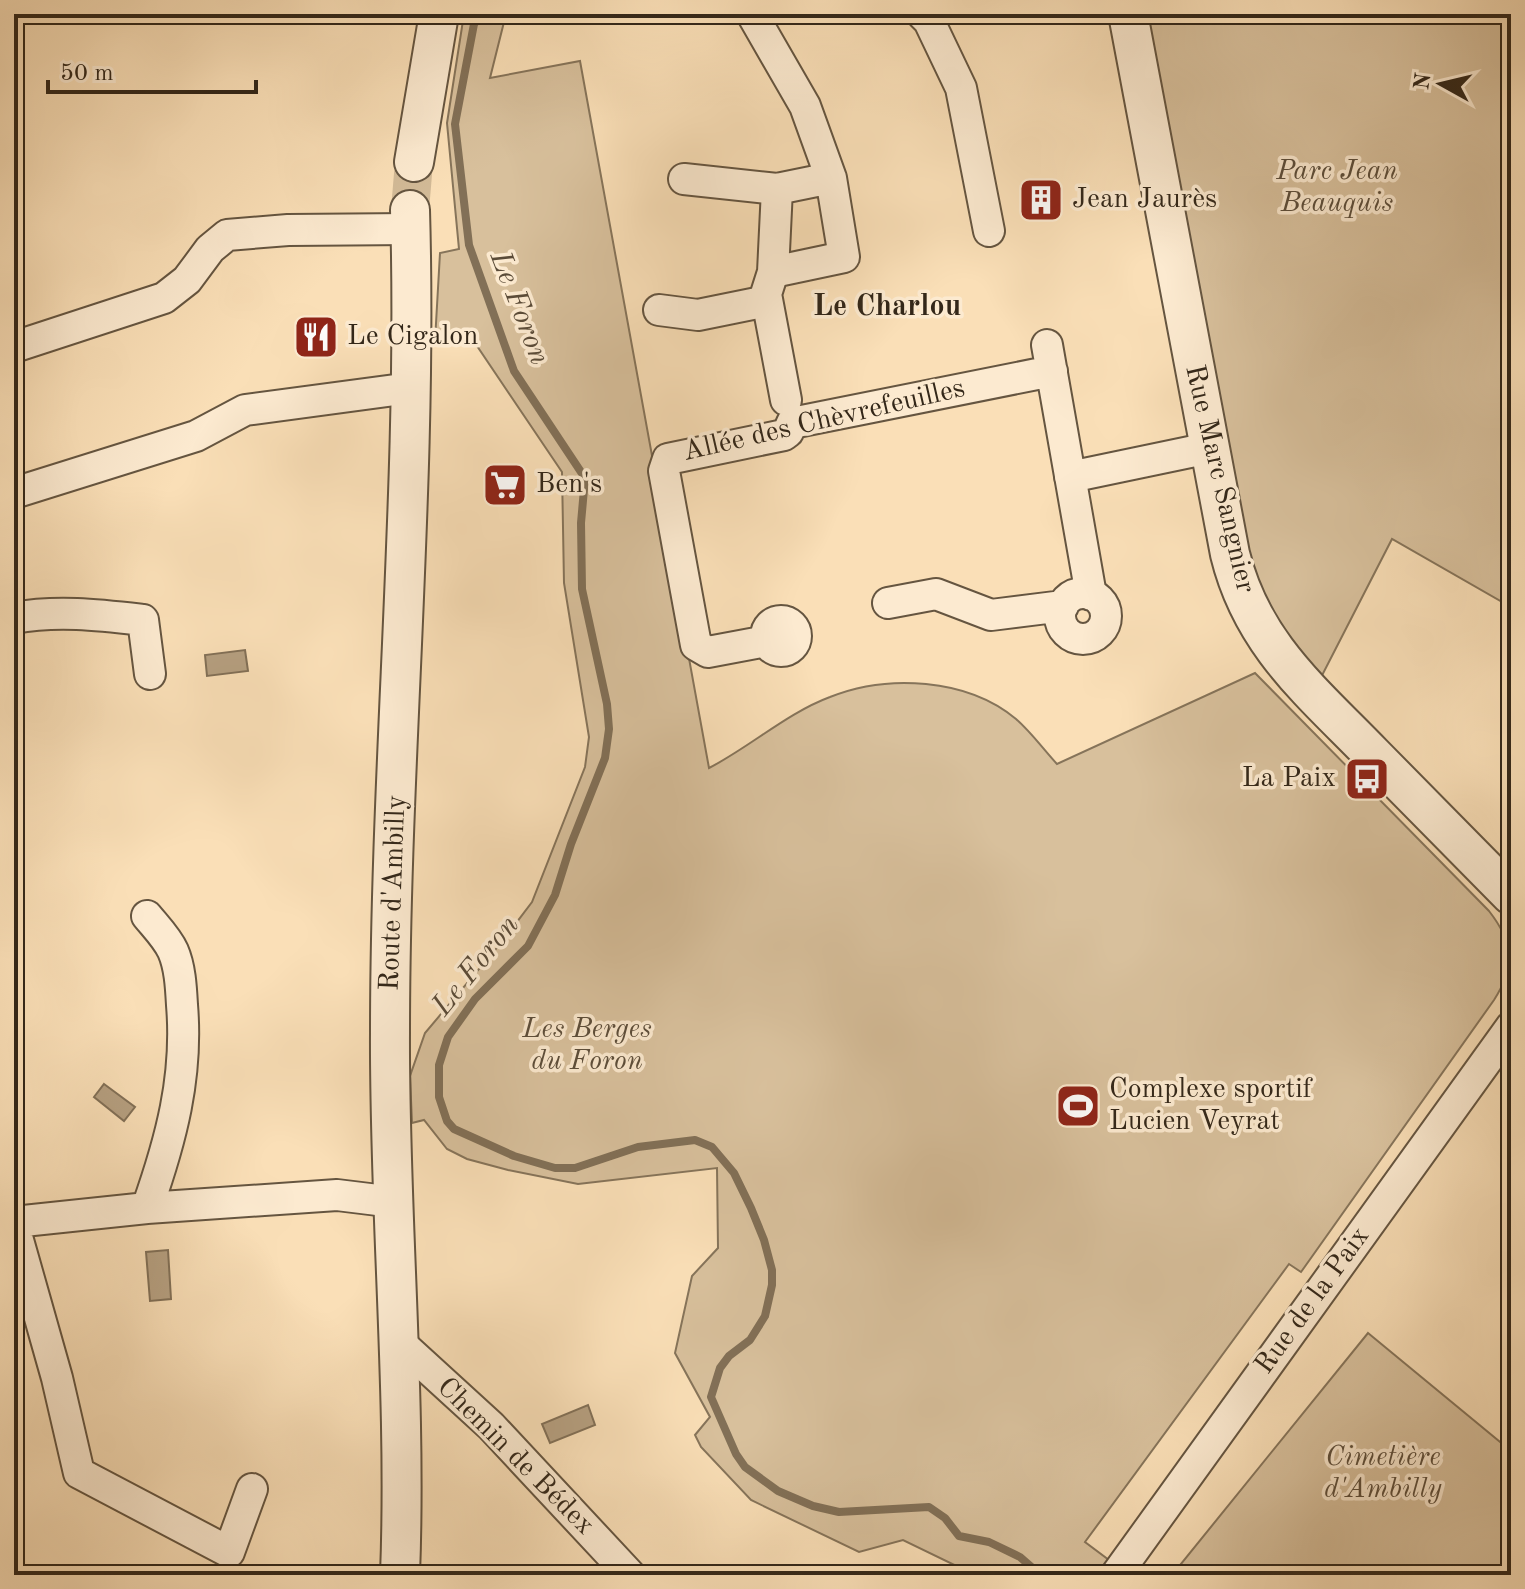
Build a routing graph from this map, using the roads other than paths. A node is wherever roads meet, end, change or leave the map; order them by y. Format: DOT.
graph roads {
  1 [pos="439,14"];
  2 [pos="752,14"];
  3 [pos="922,14"];
  4 [pos="1128,14"];
  5 [pos="414,162"];
  6 [pos="831,178"];
  7 [pos="684,179"];
  8 [pos="777,189"];
  9 [pos="410,220"];
  10 [pos="989,231"];
  11 [pos="770,287"];
  12 [pos="659,310"];
  13 [pos="14,347"];
  14 [pos="410,388"];
  15 [pos="786,400"];
  16 [pos="1209,448"];
  17 [pos="1070,477"];
  18 [pos="14,493"];
  19 [pos="888,603"];
  20 [pos="14,618"];
  21 [pos="767,641"];
  22 [pos="150,674"];
  23 [pos="1511,895"];
  24 [pos="147,916"];
  25 [pos="1511,1027"];
  26 [pos="394,1202"];
  27 [pos="147,1208"];
  28 [pos="14,1224"];
  29 [pos="398,1341"];
  30 [pos="252,1489"];
  31 [pos="400,1575"];
  32 [pos="630,1575"];
  33 [pos="1116,1575"];
  1 -- 5 [label="street"];
  2 -- 6 [label="street"];
  3 -- 10 [label="street"];
  4 -- 16 [label="street, Rue Marc Sangnier"];
  6 -- 8 [label="street"];
  6 -- 11 [label="street"];
  7 -- 8 [label="street"];
  8 -- 11 [label="street"];
  9 -- 13 [label="street"];
  9 -- 14 [label="street, Route d'Ambilly"];
  11 -- 12 [label="street"];
  11 -- 15 [label="street"];
  14 -- 18 [label="street"];
  14 -- 26 [label="street, Route d'Ambilly"];
  16 -- 17 [label="street"];
  16 -- 23 [label="street, Rue Marc Sangnier"];
  17 -- 19 [label="street, Allée des Chèvrefeuilles"];
  17 -- 21 [label="street, Allée des Chèvrefeuilles"];
  20 -- 22 [label="street"];
  24 -- 27 [label="street"];
  25 -- 33 [label="street, Rue de la Paix"];
  26 -- 27 [label="street"];
  26 -- 29 [label="street, Route d'Ambilly"];
  27 -- 28 [label="street"];
  28 -- 30 [label="street"];
  29 -- 31 [label="street, Route d'Ambilly"];
  29 -- 32 [label="street, Chemin de Bédex"];
}
